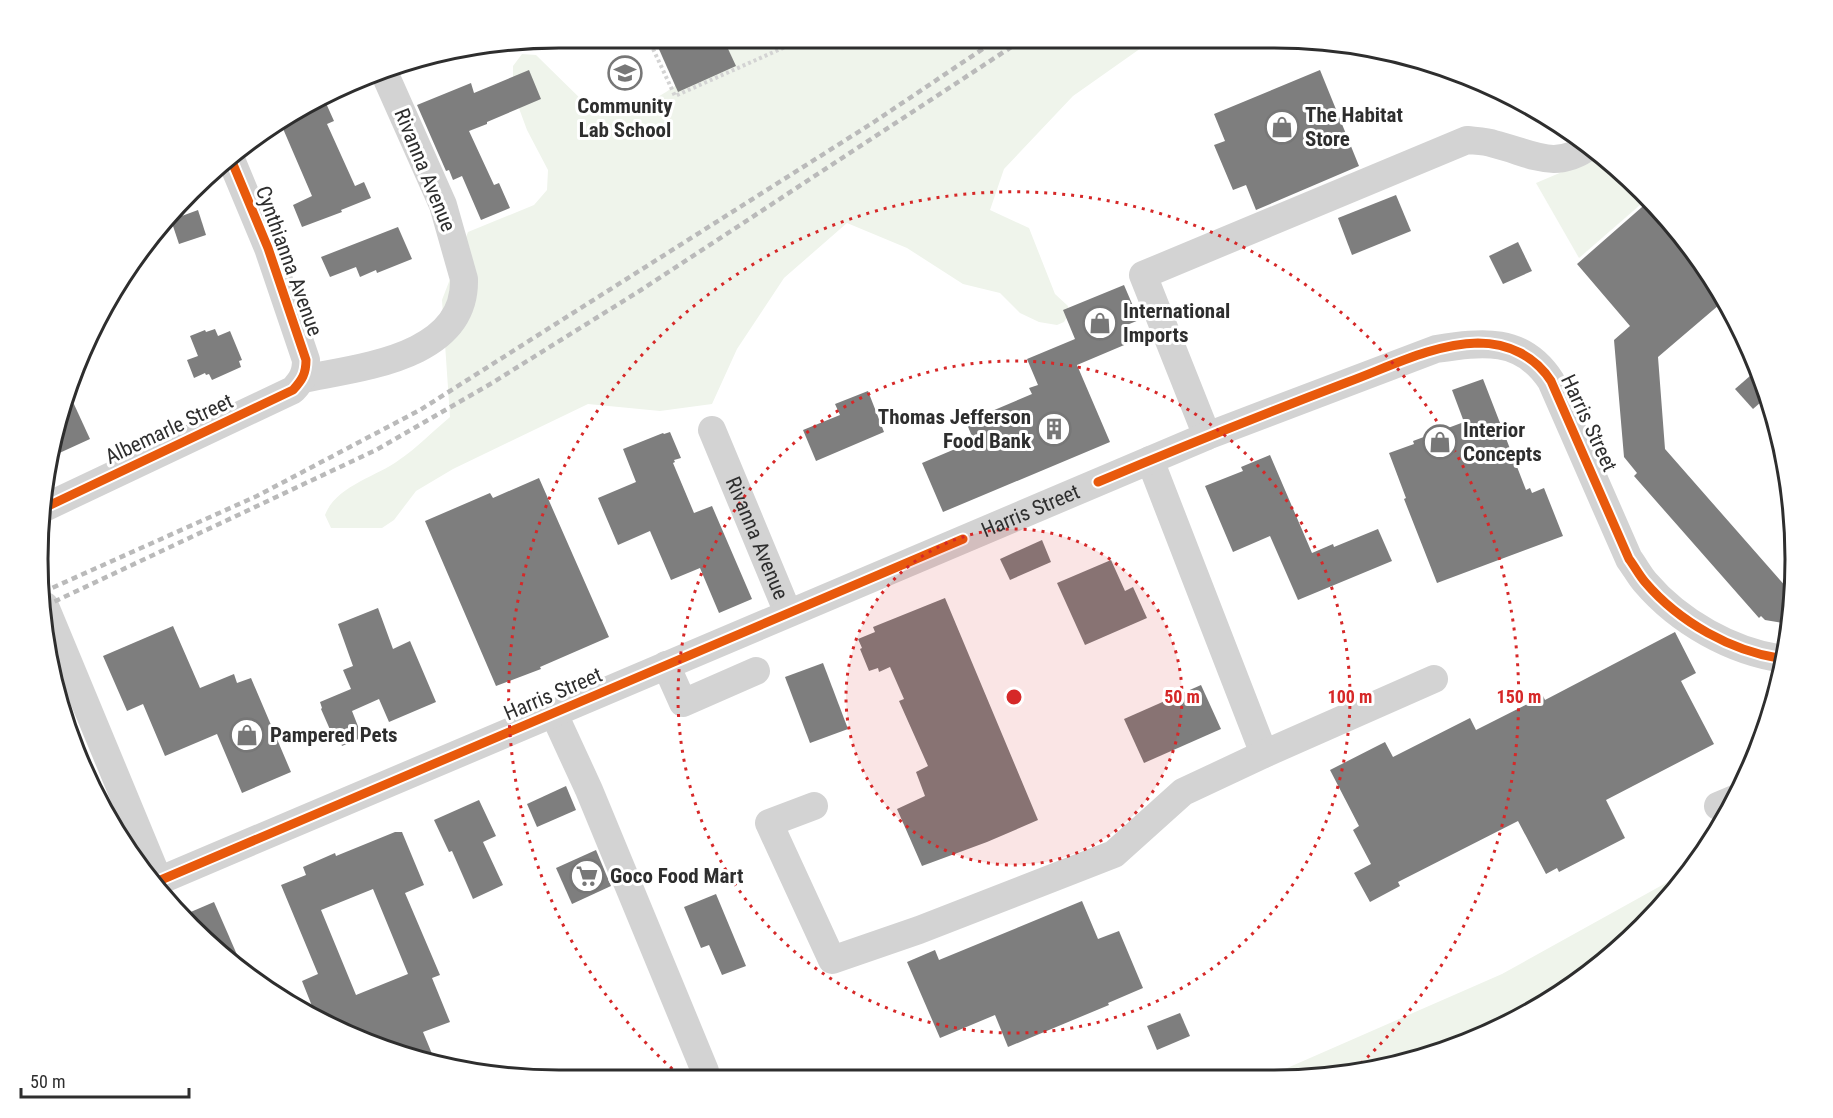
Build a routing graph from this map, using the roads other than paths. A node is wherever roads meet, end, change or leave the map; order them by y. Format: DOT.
graph roads {
  1 [pos="387,78"];
  2 [pos="1583,152"];
  3 [pos="234,166"];
  4 [pos="303,379"];
  5 [pos="712,430"];
  6 [pos="1207,436"];
  7 [pos="1150,460"];
  8 [pos="51,505"];
  9 [pos="788,613"];
  10 [pos="52,622"];
  11 [pos="1775,657"];
  12 [pos="666,665"];
  13 [pos="756,671"];
  14 [pos="1434,679"];
  15 [pos="554,714"];
  16 [pos="1264,754"];
  17 [pos="814,806"];
  18 [pos="152,867"];
  19 [pos="162,880"];
  20 [pos="705,1070"];
  1 -- 4 [label="street, Rivanna Avenue"];
  2 -- 6 [label="street"];
  3 -- 4 [label="street, Cynthianna Avenue"];
  4 -- 8 [label="street, Albemarle Street"];
  5 -- 9 [label="street, Rivanna Avenue"];
  6 -- 7 [label="street, Harris Street"];
  6 -- 11 [label="street, Harris Street"];
  7 -- 9 [label="street, Harris Street"];
  7 -- 16 [label="street"];
  9 -- 12 [label="street, Harris Street"];
  10 -- 18 [label="street"];
  12 -- 13 [label="street"];
  12 -- 15 [label="street, Harris Street"];
  14 -- 16 [label="street"];
  15 -- 19 [label="street, Harris Street"];
  15 -- 20 [label="street"];
  16 -- 17 [label="street"];
}
